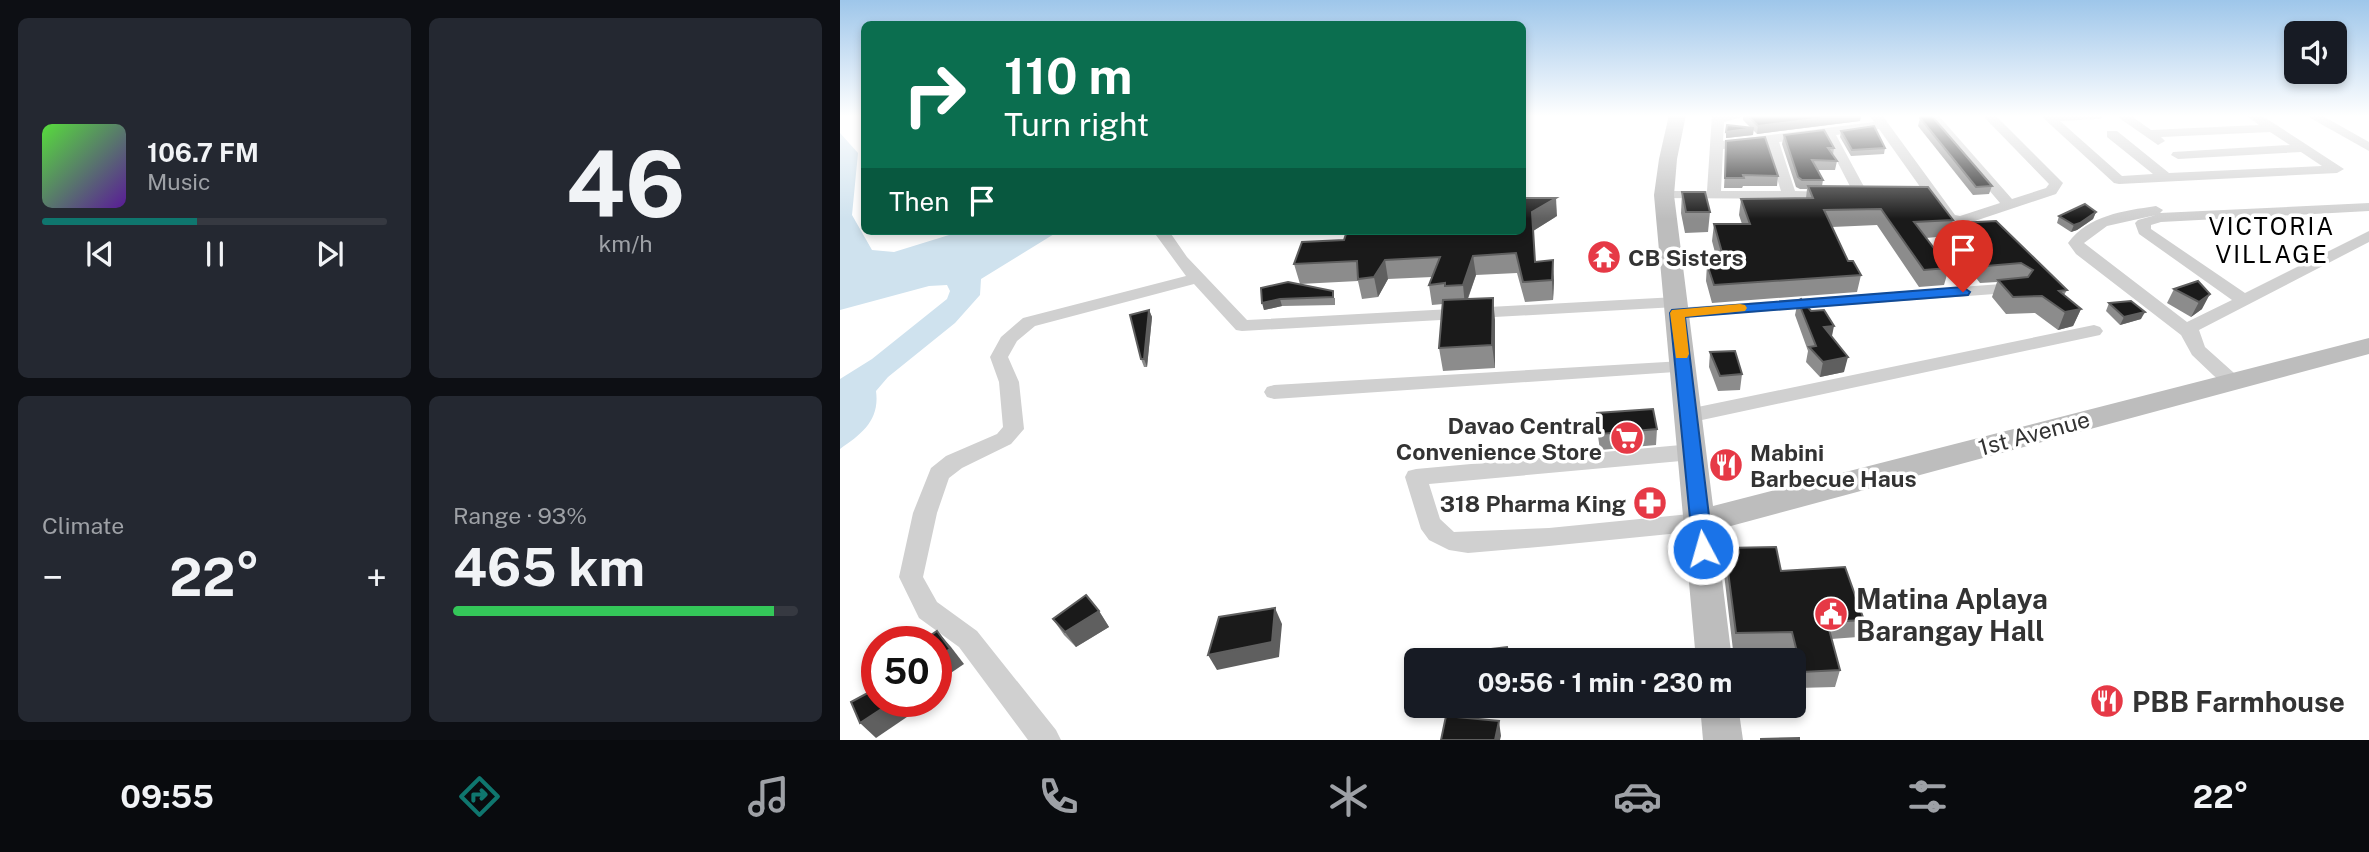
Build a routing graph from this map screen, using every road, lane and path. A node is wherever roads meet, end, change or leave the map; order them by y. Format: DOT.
graph roads {
  1 [pos="1670,150"];
  2 [pos="1716,150"];
  3 [pos="1774,150"];
  4 [pos="1839,150"];
  5 [pos="1900,150"];
  6 [pos="1960,150"];
  7 [pos="2022,150"];
  8 [pos="2083,150"];
  9 [pos="2131,150"];
  10 [pos="2170,150"];
  11 [pos="2277,150"];
  12 [pos="2307,150"];
  13 [pos="2178,155"];
  14 [pos="2211,177"];
  15 [pos="2168,179"];
  16 [pos="1664,195"];
  17 [pos="1714,195"];
  18 [pos="1789,195"];
  19 [pos="1868,196"];
  20 [pos="1910,197"];
  21 [pos="1934,197"];
  22 [pos="2009,205"];
  23 [pos="2369,207"];
  24 [pos="2160,210"];
  25 [pos="1164,235"];
  26 [pos="2369,236"];
  27 [pos="1197,278"];
  28 [pos="2015,288"];
  29 [pos="2245,301"];
  30 [pos="1676,307"];
  31 [pos="2094,331"];
  32 [pos="2189,332"];
  33 [pos="2369,345"];
  34 [pos="1683,367"];
  35 [pos="2232,381"];
  36 [pos="1275,392"];
  37 [pos="1688,415"];
  38 [pos="1692,452"];
  39 [pos="1700,522"];
  40 [pos="1713,648"];
  41 [pos="1720,718"];
  42 [pos="1046,740"];
  43 [pos="1723,740"];
  1 -- 16 [label="main road"];
  2 -- 17 [label="street"];
  3 -- 18 [label="street"];
  4 -- 19 [label="street"];
  5 -- 21 [label="street"];
  6 -- 22 [label="street"];
  7 -- 22 [label="street"];
  8 -- 15 [label="street"];
  9 -- 15 [label="street"];
  10 -- 13 [label="street"];
  11 -- 13 [label="street"];
  12 -- 14 [label="street"];
  13 -- 14 [label="street"];
  14 -- 15 [label="street"];
  16 -- 17 [label="street"];
  16 -- 30 [label="main road"];
  17 -- 18 [label="street"];
  18 -- 19 [label="street"];
  20 -- 21 [label="street"];
  21 -- 22 [label="street"];
  23 -- 29 [label="street"];
  24 -- 32 [label="street"];
  25 -- 27 [label="street"];
  26 -- 29 [label="street"];
  27 -- 30 [label="street"];
  27 -- 42 [label="street"];
  28 -- 30 [label="street"];
  29 -- 32 [label="street"];
  30 -- 34 [label="main road"];
  31 -- 37 [label="street"];
  32 -- 35 [label="street"];
  33 -- 35 [label="main road, 1st Avenue"];
  34 -- 36 [label="street"];
  34 -- 37 [label="main road"];
  35 -- 39 [label="main road, 1st Avenue"];
  37 -- 38 [label="main road"];
  38 -- 39 [label="main road"];
  38 -- 39 [label="street"];
  39 -- 40 [label="main road"];
  41 -- 43 [label="main road"];
}
